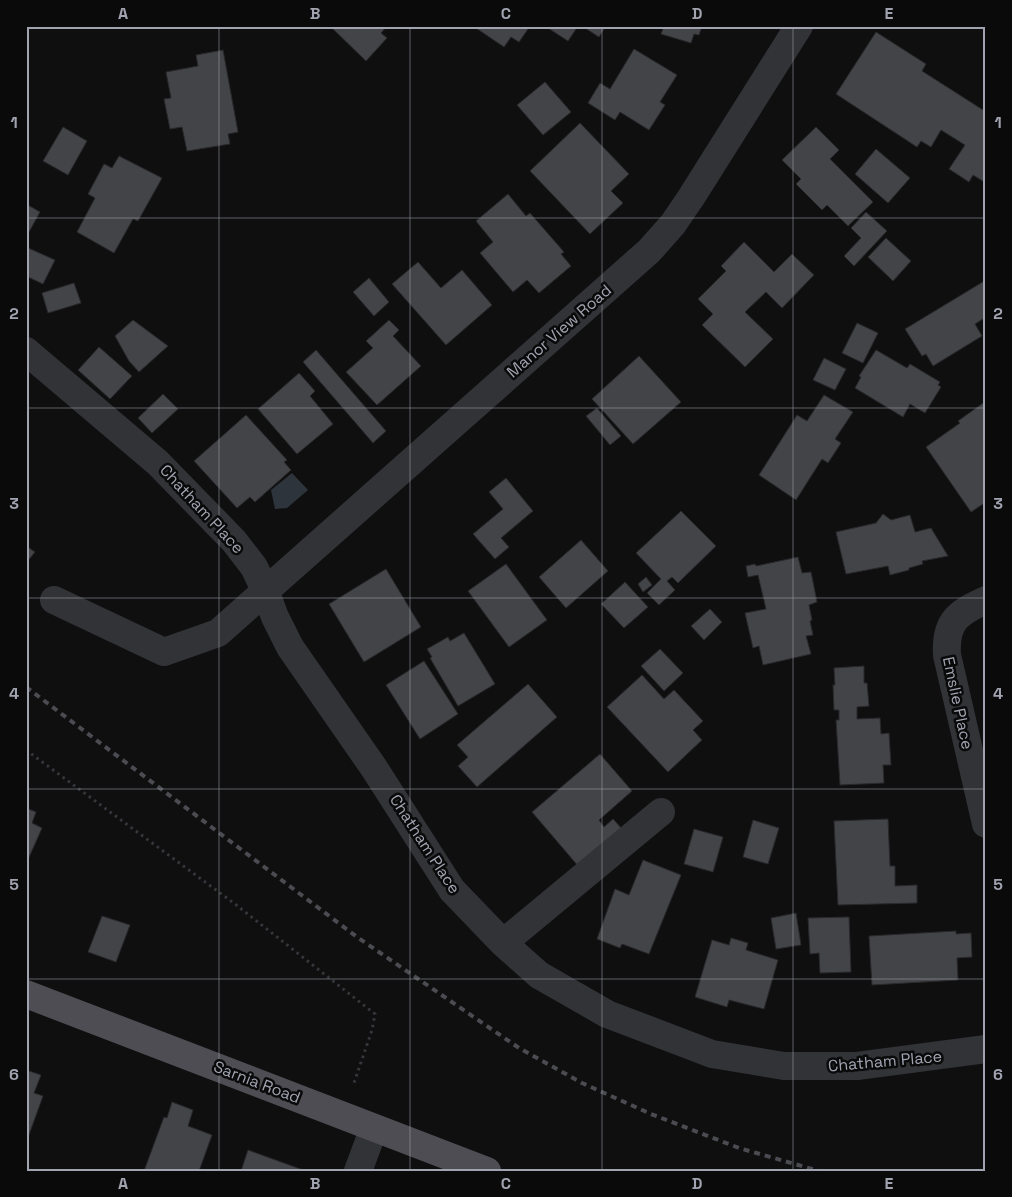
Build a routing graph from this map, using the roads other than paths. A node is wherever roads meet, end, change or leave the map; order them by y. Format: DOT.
graph roads {
  1 [pos="799,26"];
  2 [pos="26,351"];
  3 [pos="265,590"];
  4 [pos="54,600"];
  5 [pos="986,600"];
  6 [pos="660,812"];
  7 [pos="986,824"];
  8 [pos="503,942"];
  9 [pos="26,994"];
  10 [pos="986,1049"];
  11 [pos="374,1128"];
  12 [pos="358,1171"];
  13 [pos="487,1171"];
  1 -- 3 [label="street, Manor View Road"];
  2 -- 3 [label="street, Chatham Place"];
  3 -- 4 [label="street, Manor View Road"];
  3 -- 8 [label="street, Chatham Place"];
  5 -- 7 [label="street, Emslie Place"];
  6 -- 8 [label="street"];
  8 -- 10 [label="street, Chatham Place"];
  9 -- 11 [label="main road, Sarnia Road"];
  11 -- 12 [label="street"];
  11 -- 13 [label="main road, Sarnia Road"];
}
